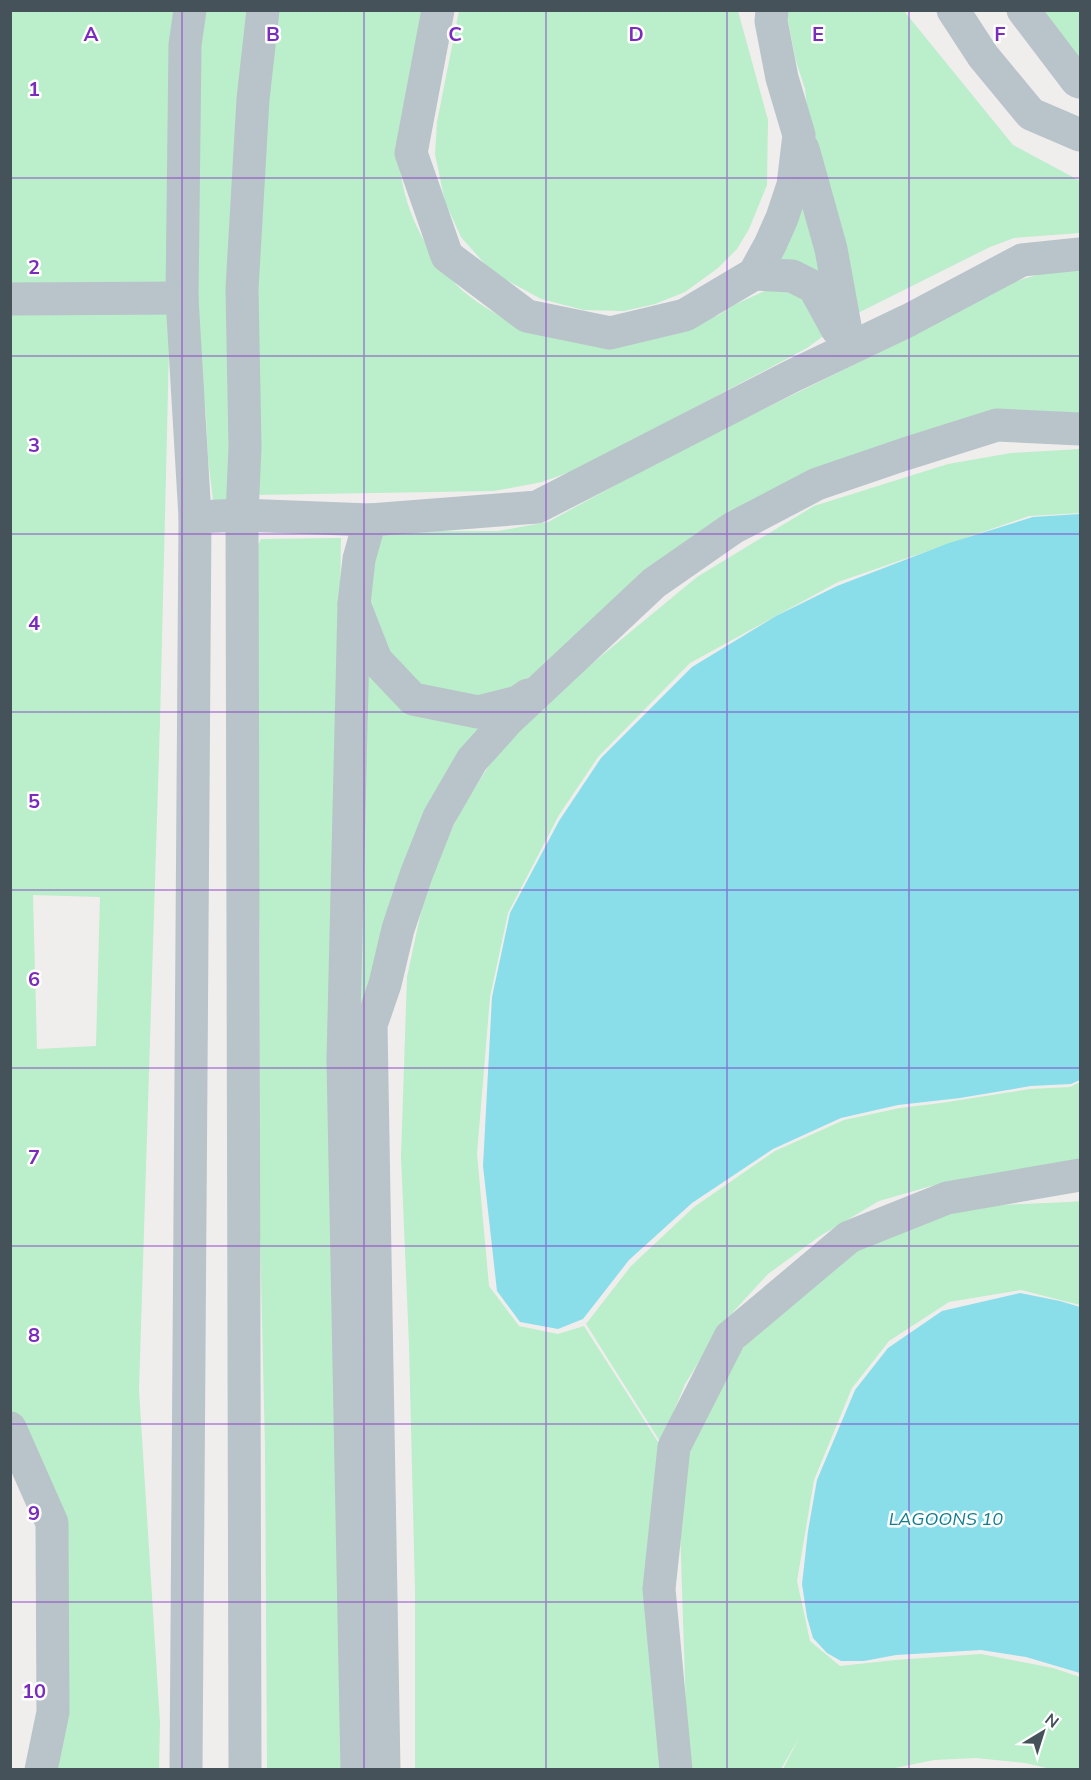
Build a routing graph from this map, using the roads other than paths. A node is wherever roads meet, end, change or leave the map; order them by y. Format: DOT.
graph roads {
  1 [pos="190,10"];
  2 [pos="263,10"];
  3 [pos="438,10"];
  4 [pos="772,10"];
  5 [pos="953,10"];
  6 [pos="1023,10"];
  7 [pos="1079,79"];
  8 [pos="799,135"];
  9 [pos="1080,135"];
  10 [pos="1080,254"];
  11 [pos="754,274"];
  12 [pos="182,298"];
  13 [pos="10,299"];
  14 [pos="849,348"];
  15 [pos="1080,429"];
  16 [pos="242,515"];
  17 [pos="195,517"];
  18 [pos="370,520"];
  19 [pos="354,604"];
  20 [pos="554,677"];
  21 [pos="1080,1175"];
  22 [pos="10,1428"];
  23 [pos="41,1770"];
  24 [pos="186,1770"];
  25 [pos="245,1770"];
  26 [pos="357,1770"];
  27 [pos="384,1770"];
  28 [pos="676,1770"];
  1 -- 12 [label="street"];
  2 -- 16 [label="street"];
  3 -- 11 [label="street"];
  4 -- 8 [label="street"];
  5 -- 9 [label="street"];
  6 -- 7 [label="street"];
  8 -- 11 [label="street"];
  8 -- 14 [label="street"];
  10 -- 14 [label="street"];
  11 -- 14 [label="street"];
  12 -- 13 [label="street"];
  12 -- 17 [label="street"];
  14 -- 18 [label="street"];
  15 -- 20 [label="street"];
  16 -- 17 [label="street"];
  16 -- 18 [label="street"];
  16 -- 25 [label="street"];
  17 -- 24 [label="street"];
  18 -- 19 [label="street"];
  19 -- 20 [label="street"];
  19 -- 26 [label="street"];
  20 -- 27 [label="street"];
  21 -- 28 [label="street"];
  22 -- 23 [label="street"];
}
